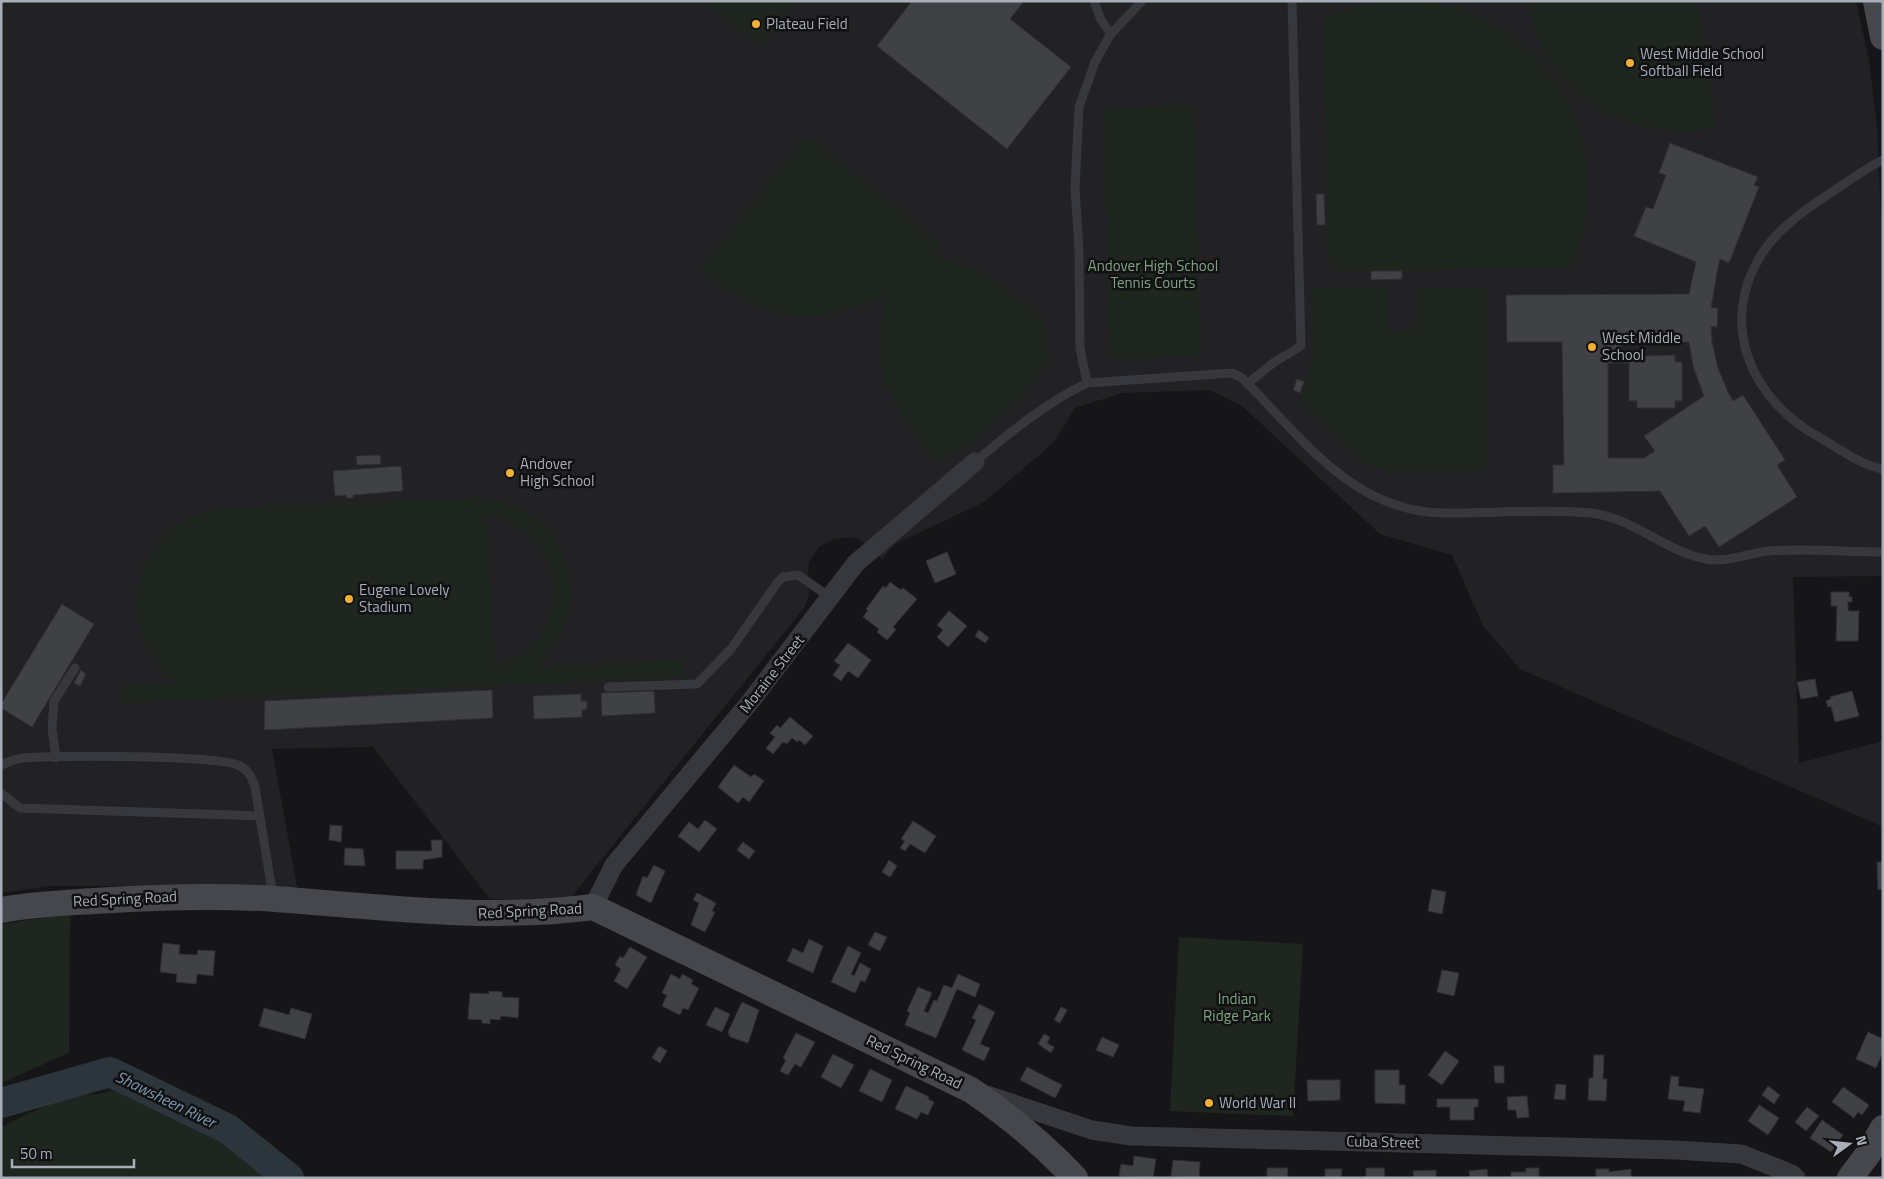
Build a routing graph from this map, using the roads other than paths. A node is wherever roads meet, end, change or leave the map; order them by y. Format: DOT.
graph roads {
  1 [pos="1094,1"];
  2 [pos="1142,1"];
  3 [pos="1292,1"];
  4 [pos="1876,1"];
  5 [pos="1111,34"];
  6 [pos="1883,37"];
  7 [pos="1883,160"];
  8 [pos="1087,383"];
  9 [pos="1247,384"];
  10 [pos="975,462"];
  11 [pos="1883,469"];
  12 [pos="1883,552"];
  13 [pos="831,598"];
  14 [pos="75,668"];
  15 [pos="608,687"];
  16 [pos="56,758"];
  17 [pos="1,765"];
  18 [pos="1,793"];
  19 [pos="260,816"];
  20 [pos="274,899"];
  21 [pos="593,907"];
  22 [pos="1,910"];
  23 [pos="971,1090"];
  24 [pos="1883,1128"];
  25 [pos="1075,1178"];
  26 [pos="1796,1178"];
  27 [pos="1850,1178"];
  1 -- 5 [label="lane"];
  2 -- 5 [label="lane"];
  3 -- 9 [label="lane"];
  4 -- 6 [label="main road"];
  5 -- 8 [label="lane"];
  7 -- 11 [label="lane"];
  8 -- 9 [label="lane"];
  8 -- 10 [label="lane"];
  9 -- 12 [label="lane"];
  10 -- 13 [label="street, Moraine Street"];
  13 -- 15 [label="lane"];
  13 -- 21 [label="street, Moraine Street"];
  14 -- 16 [label="lane"];
  16 -- 17 [label="lane"];
  16 -- 19 [label="lane"];
  18 -- 19 [label="lane"];
  19 -- 20 [label="lane"];
  20 -- 21 [label="main road, Red Spring Road"];
  20 -- 22 [label="main road, Red Spring Road"];
  21 -- 23 [label="main road, Red Spring Road"];
  23 -- 25 [label="main road, Red Spring Road"];
  23 -- 26 [label="street, Cuba Street"];
  24 -- 27 [label="main road"];
}
